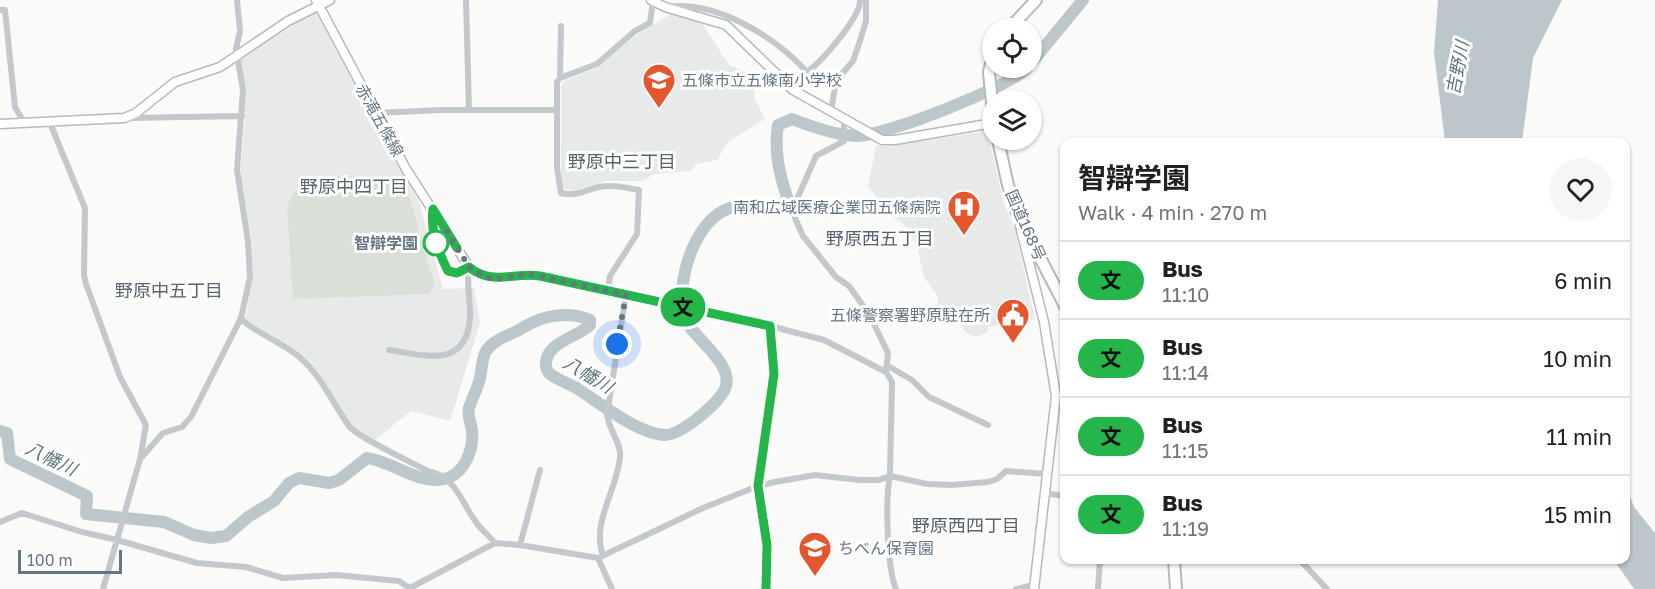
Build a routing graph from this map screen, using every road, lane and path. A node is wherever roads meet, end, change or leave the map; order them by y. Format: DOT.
graph roads {
  1 [pos="237,0"];
  2 [pos="330,0"];
  3 [pos="466,0"];
  4 [pos="860,0"];
  5 [pos="866,0"];
  6 [pos="1036,0"];
  7 [pos="653,1"];
  8 [pos="317,2"];
  9 [pos="665,7"];
  10 [pos="0,10"];
  11 [pos="1019,18"];
  12 [pos="561,26"];
  13 [pos="238,56"];
  14 [pos="560,78"];
  15 [pos="469,109"];
  16 [pos="556,110"];
  17 [pos="831,111"];
  18 [pos="376,113"];
  19 [pos="242,116"];
  20 [pos="124,118"];
  21 [pos="50,123"];
  22 [pos="0,124"];
  23 [pos="25,124"];
  24 [pos="850,125"];
  25 [pos="982,125"];
  26 [pos="1000,150"];
  27 [pos="1017,211"];
  28 [pos="469,267"];
  29 [pos="608,291"];
  30 [pos="626,295"];
  31 [pos="1060,296"];
  32 [pos="241,318"];
  33 [pos="770,326"];
  34 [pos="389,350"];
  35 [pos="887,369"];
  36 [pos="988,425"];
  37 [pos="140,459"];
  38 [pos="540,470"];
  39 [pos="1046,474"];
  40 [pos="890,476"];
  41 [pos="758,486"];
  42 [pos="1043,493"];
  43 [pos="1060,495"];
  44 [pos="0,522"];
  45 [pos="117,540"];
  46 [pos="495,543"];
  47 [pos="520,545"];
  48 [pos="601,557"];
  49 [pos="1100,564"];
  50 [pos="1174,564"];
  51 [pos="1304,564"];
  52 [pos="1034,587"];
  53 [pos="103,589"];
  54 [pos="411,589"];
  55 [pos="612,589"];
  56 [pos="766,589"];
  57 [pos="896,589"];
  58 [pos="1016,589"];
  59 [pos="1098,589"];
  60 [pos="1176,589"];
  61 [pos="1327,589"];
  1 -- 13 [label="street"];
  2 -- 8 [label="street"];
  3 -- 15 [label="street"];
  4 -- 9 [label="street"];
  5 -- 17 [label="street"];
  6 -- 11 [label="highway"];
  7 -- 9 [label="street"];
  7 -- 14 [label="street"];
  8 -- 13 [label="street"];
  8 -- 18 [label="street, 赤滝五條線"];
  9 -- 17 [label="street"];
  10 -- 23 [label="street"];
  12 -- 14 [label="street"];
  13 -- 19 [label="street"];
  13 -- 20 [label="street"];
  14 -- 16 [label="street"];
  15 -- 16 [label="street"];
  15 -- 18 [label="street"];
  16 -- 29 [label="street"];
  17 -- 24 [label="street"];
  18 -- 28 [label="street, 赤滝五條線"];
  19 -- 20 [label="street"];
  19 -- 32 [label="street"];
  20 -- 21 [label="street"];
  21 -- 23 [label="street"];
  21 -- 37 [label="street"];
  22 -- 23 [label="street"];
  24 -- 25 [label="street"];
  24 -- 35 [label="street"];
  26 -- 27 [label="highway, 国道168号"];
  27 -- 31 [label="highway, 国道168号"];
  27 -- 39 [label="street"];
  28 -- 29 [label="street"];
  28 -- 34 [label="street"];
  29 -- 30 [label="street"];
  30 -- 33 [label="street"];
  30 -- 48 [label="street"];
  32 -- 37 [label="street"];
  32 -- 46 [label="street"];
  33 -- 35 [label="street"];
  33 -- 41 [label="street"];
  35 -- 36 [label="street"];
  35 -- 40 [label="street"];
  37 -- 45 [label="street"];
  38 -- 47 [label="street"];
  39 -- 40 [label="street"];
  39 -- 42 [label="street"];
  40 -- 41 [label="street"];
  40 -- 57 [label="street"];
  41 -- 48 [label="street"];
  41 -- 56 [label="street"];
  42 -- 43 [label="street"];
  42 -- 52 [label="street"];
  44 -- 45 [label="street"];
  45 -- 53 [label="street"];
  45 -- 54 [label="street"];
  46 -- 47 [label="street"];
  46 -- 54 [label="street"];
  47 -- 48 [label="street"];
  48 -- 55 [label="street"];
  49 -- 59 [label="street"];
  50 -- 60 [label="highway"];
  51 -- 61 [label="street"];
  52 -- 58 [label="street"];
}
